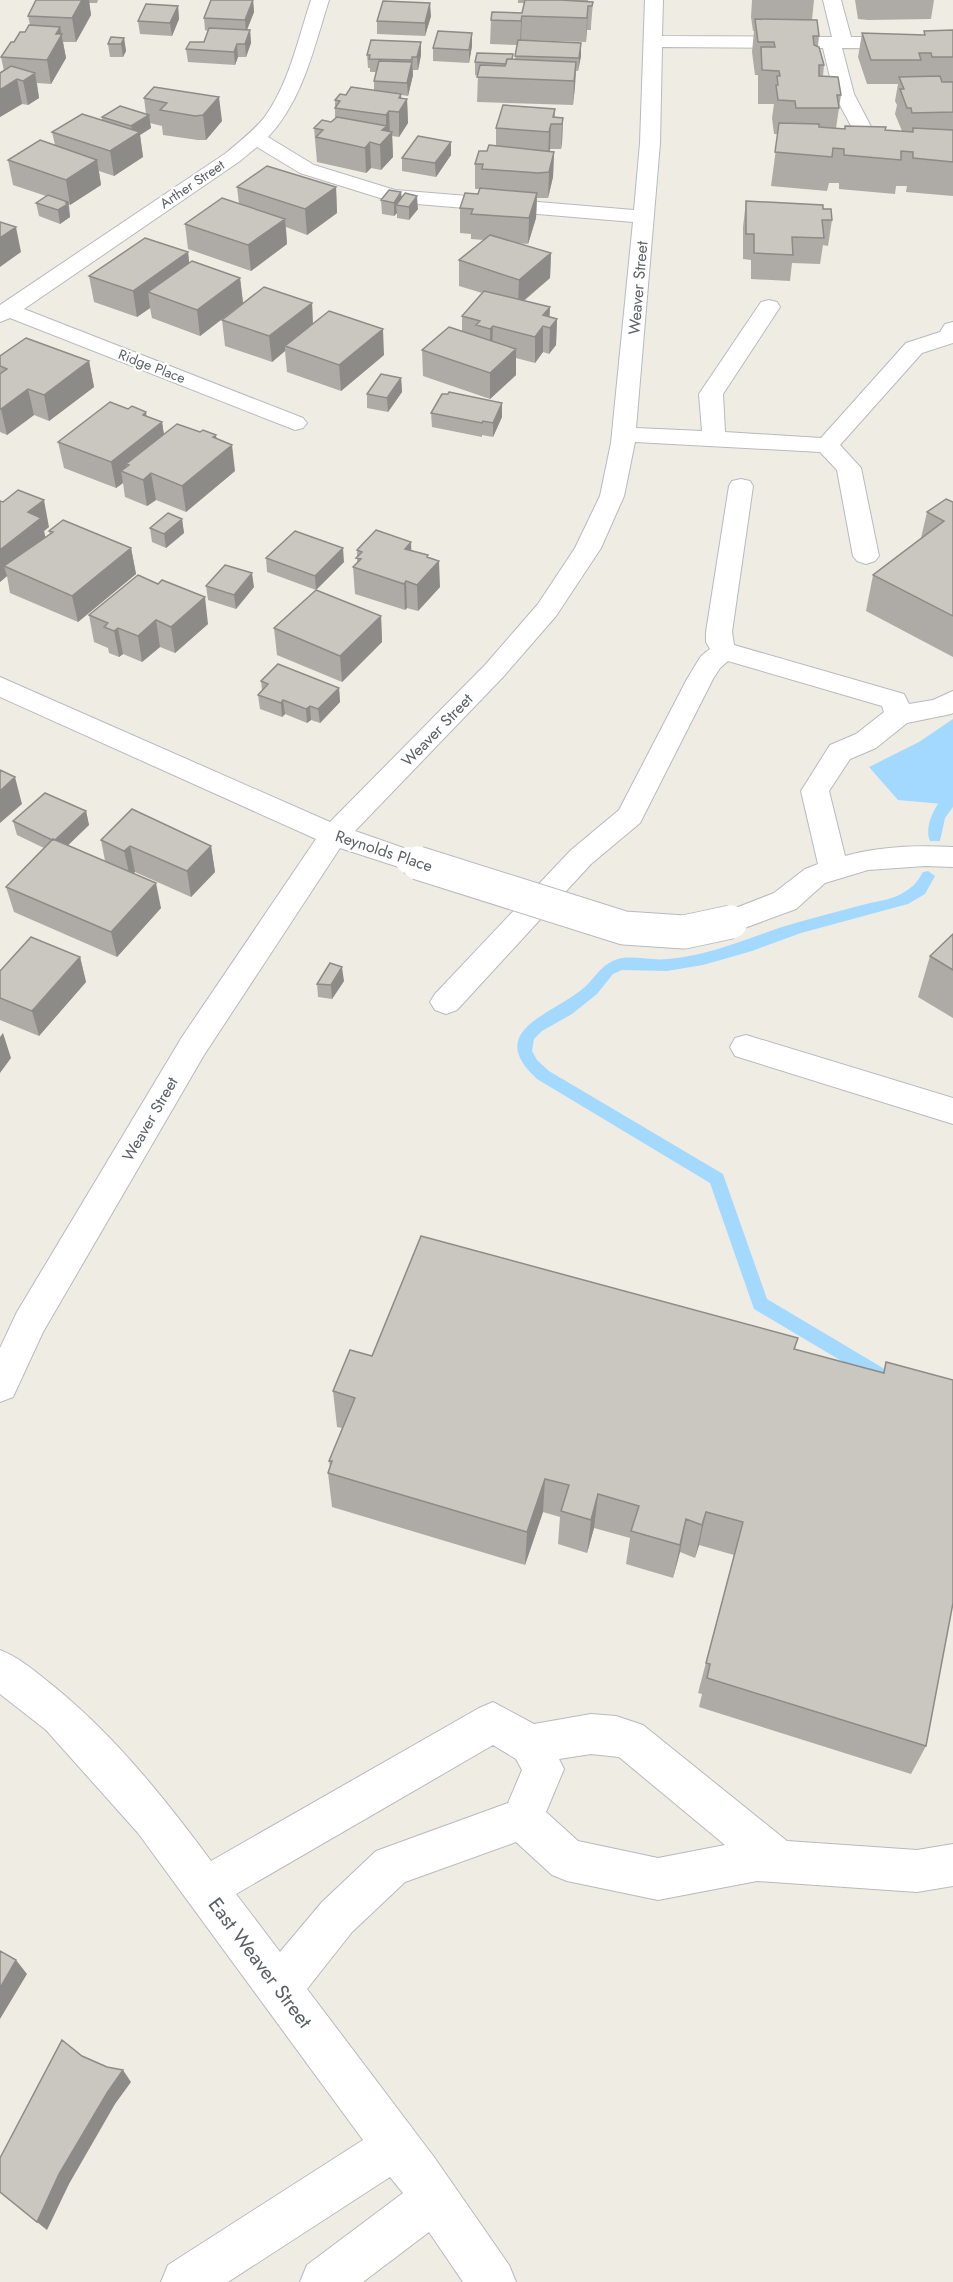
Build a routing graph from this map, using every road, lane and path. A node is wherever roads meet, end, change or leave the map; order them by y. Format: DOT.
graph roads {
  1 [pos="320,0"];
  2 [pos="654,0"];
  3 [pos="832,0"];
  4 [pos="653,41"];
  5 [pos="837,42"];
  6 [pos="953,43"];
  7 [pos="256,138"];
  8 [pos="953,146"];
  9 [pos="851,148"];
  10 [pos="872,148"];
  11 [pos="644,217"];
  12 [pos="769,307"];
  13 [pos="4,313"];
  14 [pos="953,329"];
  15 [pos="295,423"];
  16 [pos="624,434"];
  17 [pos="714,439"];
  18 [pos="827,445"];
  19 [pos="741,486"];
  20 [pos="866,556"];
  21 [pos="724,651"];
  22 [pos="0,686"];
  23 [pos="953,700"];
  24 [pos="900,715"];
  25 [pos="334,835"];
  26 [pos="953,857"];
  27 [pos="834,870"];
  28 [pos="446,1002"];
  29 [pos="746,1047"];
  30 [pos="953,1111"];
  31 [pos="0,1386"];
  32 [pos="0,1669"];
  33 [pos="531,1745"];
  34 [pos="522,1819"];
  35 [pos="781,1863"];
  36 [pos="953,1865"];
  37 [pos="205,1888"];
  38 [pos="279,1988"];
  39 [pos="396,2146"];
  40 [pos="434,2199"];
  41 [pos="185,2282"];
  42 [pos="324,2282"];
  43 [pos="492,2282"];
  1 -- 7 [label="street, Arther Street"];
  2 -- 4 [label="street, Weaver Street"];
  3 -- 5 [label="street"];
  4 -- 5 [label="street"];
  4 -- 11 [label="street, Weaver Street"];
  5 -- 6 [label="street"];
  5 -- 10 [label="street"];
  7 -- 11 [label="street"];
  7 -- 13 [label="street, Arther Street"];
  8 -- 10 [label="street"];
  9 -- 10 [label="street"];
  11 -- 16 [label="street, Weaver Street"];
  12 -- 17 [label="street"];
  13 -- 15 [label="street, Ridge Place"];
  14 -- 18 [label="street"];
  16 -- 17 [label="street"];
  16 -- 25 [label="street, Weaver Street"];
  17 -- 18 [label="street"];
  18 -- 20 [label="street"];
  19 -- 21 [label="street"];
  21 -- 24 [label="street"];
  21 -- 28 [label="street"];
  22 -- 25 [label="street, Reynolds Place"];
  23 -- 24 [label="street"];
  24 -- 27 [label="street"];
  25 -- 27 [label="street, Reynolds Place, bridge"];
  25 -- 31 [label="street, Weaver Street"];
  26 -- 27 [label="street, Reynolds Place"];
  29 -- 30 [label="street"];
  32 -- 37 [label="street, East Weaver Street"];
  33 -- 34 [label="street"];
  33 -- 35 [label="street"];
  33 -- 37 [label="street"];
  34 -- 35 [label="street"];
  34 -- 38 [label="street"];
  35 -- 36 [label="street"];
  37 -- 38 [label="street, East Weaver Street"];
  38 -- 39 [label="street, East Weaver Street"];
  39 -- 40 [label="street, East Weaver Street"];
  39 -- 41 [label="street"];
  40 -- 42 [label="street"];
  40 -- 43 [label="street, East Weaver Street"];
}
